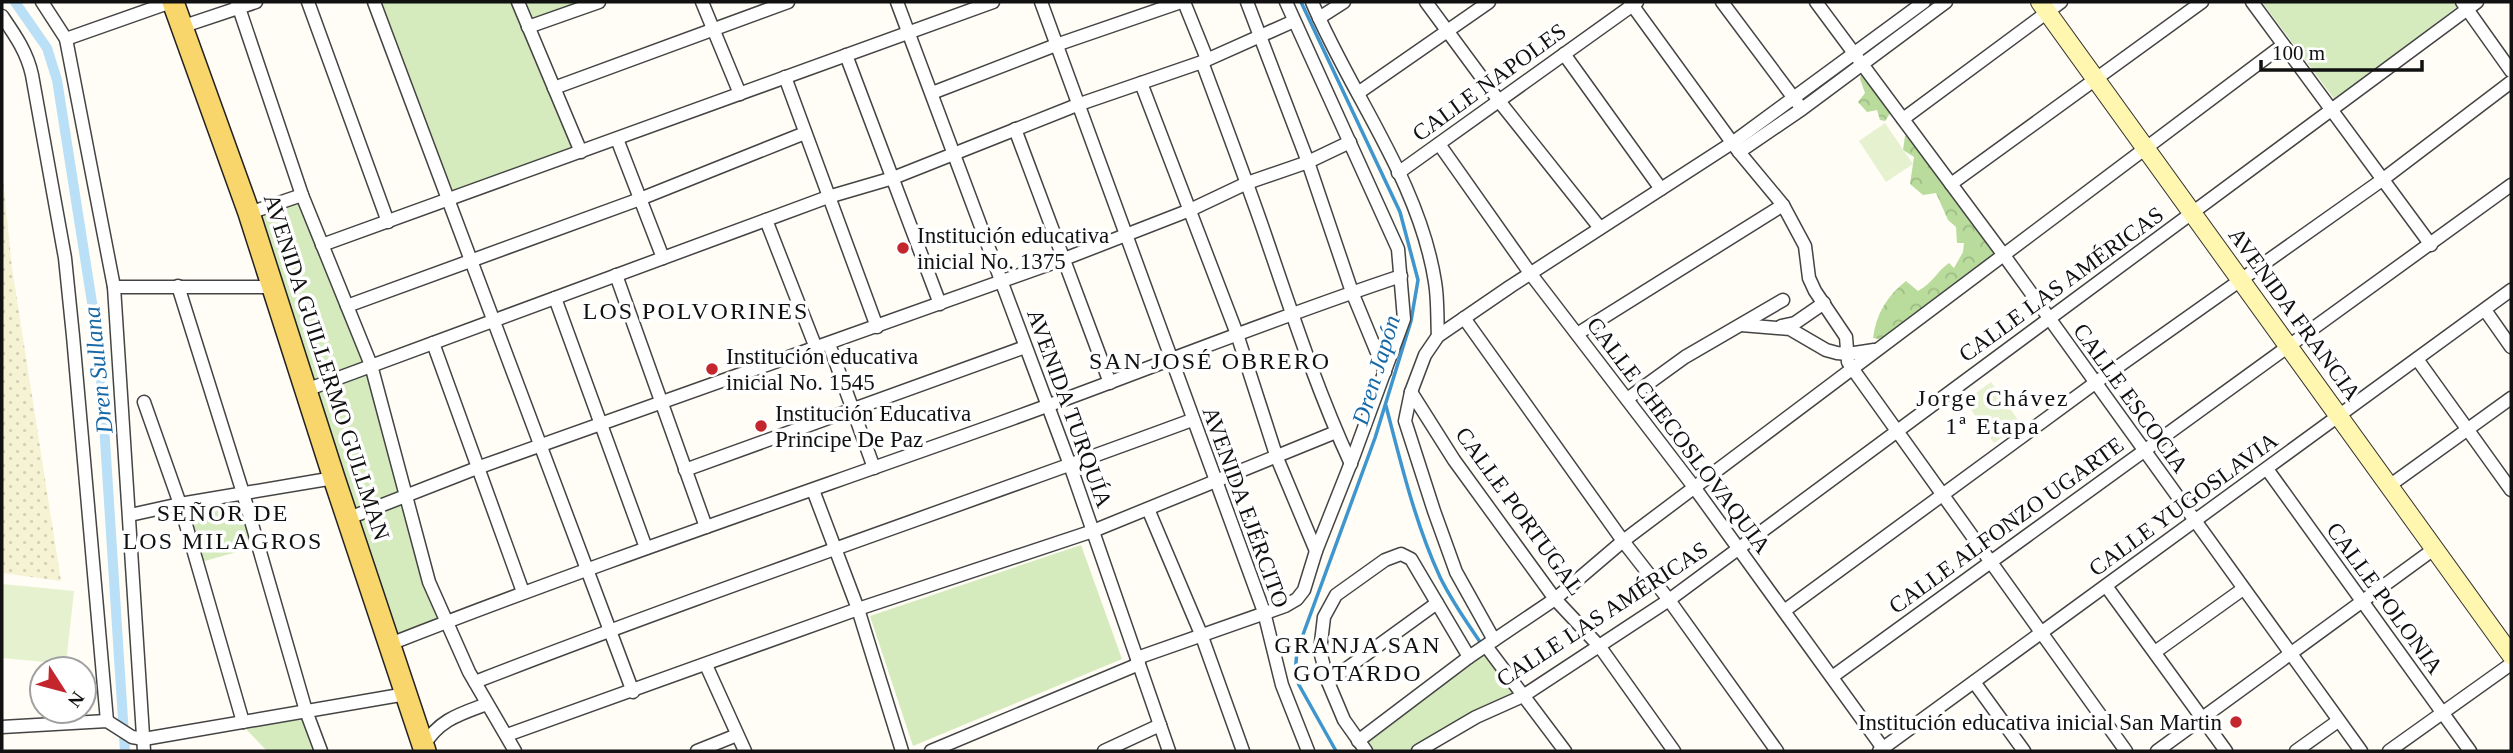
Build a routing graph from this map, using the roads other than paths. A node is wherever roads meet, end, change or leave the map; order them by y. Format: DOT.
graph roads {
  1 [pos="42,2"];
  2 [pos="172,2"];
  3 [pos="256,2"];
  4 [pos="308,2"];
  5 [pos="374,2"];
  6 [pos="518,2"];
  7 [pos="599,2"];
  8 [pos="702,2"];
  9 [pos="788,2"];
  10 [pos="897,2"];
  11 [pos="993,2"];
  12 [pos="1041,2"];
  13 [pos="1182,2"];
  14 [pos="1247,2"];
  15 [pos="1286,2"];
  16 [pos="1312,2"];
  17 [pos="1343,2"];
  18 [pos="1426,2"];
  19 [pos="1489,2"];
  20 [pos="1722,2"];
  21 [pos="1816,2"];
  22 [pos="1924,2"];
  23 [pos="1946,2"];
  24 [pos="2202,2"];
  25 [pos="2252,2"];
  26 [pos="1633,3"];
  27 [pos="2468,4"];
  28 [pos="238,5"];
  29 [pos="975,5"];
  30 [pos="2049,5"];
  31 [pos="2,16"];
  32 [pos="1319,19"];
  33 [pos="1294,21"];
  34 [pos="184,26"];
  35 [pos="528,27"];
  36 [pos="713,29"];
  37 [pos="1447,31"];
  38 [pos="908,32"];
  39 [pos="1260,35"];
  40 [pos="66,39"];
  41 [pos="1056,45"];
  42 [pos="2283,45"];
  43 [pos="1564,54"];
  44 [pos="846,55"];
  45 [pos="1857,58"];
  46 [pos="1204,61"];
  47 [pos="2511,71"];
  48 [pos="785,77"];
  49 [pos="2095,78"];
  50 [pos="2511,82"];
  51 [pos="1141,83"];
  52 [pos="554,88"];
  53 [pos="932,93"];
  54 [pos="1358,93"];
  55 [pos="740,94"];
  56 [pos="1499,101"];
  57 [pos="1798,104"];
  58 [pos="1077,105"];
  59 [pos="2331,109"];
  60 [pos="1903,119"];
  61 [pos="1015,129"];
  62 [pos="805,133"];
  63 [pos="617,139"];
  64 [pos="1350,142"];
  65 [pos="1438,144"];
  66 [pos="2145,147"];
  67 [pos="1735,148"];
  68 [pos="581,152"];
  69 [pos="954,153"];
  70 [pos="1308,162"];
  71 [pos="1398,173"];
  72 [pos="893,178"];
  73 [pos="2382,180"];
  74 [pos="1247,183"];
  75 [pos="1951,184"];
  76 [pos="2511,185"];
  77 [pos="1661,189"];
  78 [pos="302,195"];
  79 [pos="828,197"];
  80 [pos="640,199"];
  81 [pos="447,201"];
  82 [pos="1783,205"];
  83 [pos="1190,210"];
  84 [pos="249,213"];
  85 [pos="2191,214"];
  86 [pos="766,220"];
  87 [pos="388,222"];
  88 [pos="1600,228"];
  89 [pos="1125,236"];
  90 [pos="322,245"];
  91 [pos="2431,245"];
  92 [pos="2003,254"];
  93 [pos="663,258"];
  94 [pos="1064,259"];
  95 [pos="471,262"];
  96 [pos="1530,273"];
  97 [pos="616,275"];
  98 [pos="1401,276"];
  99 [pos="1001,280"];
  100 [pos="2242,280"];
  101 [pos="178,286"];
  102 [pos="114,287"];
  103 [pos="272,287"];
  104 [pos="2511,290"];
  105 [pos="1352,292"];
  106 [pos="555,298"];
  107 [pos="1783,300"];
  108 [pos="1824,303"];
  109 [pos="940,304"];
  110 [pos="347,306"];
  111 [pos="2485,310"];
  112 [pos="1292,312"];
  113 [pos="1464,318"];
  114 [pos="2048,318"];
  115 [pos="493,321"];
  116 [pos="1741,326"];
  117 [pos="877,327"];
  118 [pos="1777,327"];
  119 [pos="1237,334"];
  120 [pos="1577,334"];
  121 [pos="1438,336"];
  122 [pos="433,343"];
  123 [pos="823,346"];
  124 [pos="2288,346"];
  125 [pos="1026,347"];
  126 [pos="2511,347"];
  127 [pos="1877,349"];
  128 [pos="1848,354"];
  129 [pos="2417,359"];
  130 [pos="1171,360"];
  131 [pos="371,365"];
  132 [pos="1852,368"];
  133 [pos="1385,372"];
  134 [pos="1110,383"];
  135 [pos="2095,383"];
  136 [pos="306,390"];
  137 [pos="1411,392"];
  138 [pos="2511,398"];
  139 [pos="1627,399"];
  140 [pos="145,402"];
  141 [pos="662,403"];
  142 [pos="1047,406"];
  143 [pos="853,410"];
  144 [pos="2338,417"];
  145 [pos="1192,420"];
  146 [pos="601,424"];
  147 [pos="2468,429"];
  148 [pos="1336,432"];
  149 [pos="1896,432"];
  150 [pos="540,446"];
  151 [pos="2143,451"];
  152 [pos="1277,457"];
  153 [pos="1351,464"];
  154 [pos="1070,465"];
  155 [pos="477,468"];
  156 [pos="874,468"];
  157 [pos="2267,469"];
  158 [pos="685,470"];
  159 [pos="334,478"];
  160 [pos="1215,482"];
  161 [pos="2389,486"];
  162 [pos="1694,487"];
  163 [pos="2511,489"];
  164 [pos="813,490"];
  165 [pos="243,493"];
  166 [pos="407,495"];
  167 [pos="1942,495"];
  168 [pos="180,503"];
  169 [pos="1149,509"];
  170 [pos="131,515"];
  171 [pos="349,518"];
  172 [pos="2194,521"];
  173 [pos="706,527"];
  174 [pos="1093,531"];
  175 [pos="1623,541"];
  176 [pos="646,548"];
  177 [pos="835,549"];
  178 [pos="1738,549"];
  179 [pos="2434,549"];
  180 [pos="1316,551"];
  181 [pos="1991,562"];
  182 [pos="586,569"];
  183 [pos="2106,586"];
  184 [pos="2243,589"];
  185 [pos="523,592"];
  186 [pos="1555,599"];
  187 [pos="1669,600"];
  188 [pos="2362,602"];
  189 [pos="1437,603"];
  190 [pos="858,609"];
  191 [pos="1784,611"];
  192 [pos="1264,612"];
  193 [pos="446,622"];
  194 [pos="609,629"];
  195 [pos="2041,633"];
  196 [pos="1201,634"];
  197 [pos="1490,643"];
  198 [pos="390,644"];
  199 [pos="1600,647"];
  200 [pos="2155,652"];
  201 [pos="2290,654"];
  202 [pos="2511,655"];
  203 [pos="1469,657"];
  204 [pos="1138,661"];
  205 [pos="2511,664"];
  206 [pos="706,665"];
  207 [pos="1832,677"];
  208 [pos="475,682"];
  209 [pos="1328,682"];
  210 [pos="1974,682"];
  211 [pos="633,692"];
  212 [pos="406,694"];
  213 [pos="1523,696"];
  214 [pos="487,704"];
  215 [pos="306,711"];
  216 [pos="2442,713"];
  217 [pos="2203,718"];
  218 [pos="2338,721"];
  219 [pos="108,722"];
  220 [pos="243,722"];
  221 [pos="1160,725"];
  222 [pos="2,727"];
  223 [pos="507,735"];
  224 [pos="737,735"];
  225 [pos="140,742"];
  226 [pos="1362,746"];
  227 [pos="1562,747"];
  228 [pos="424,749"];
  229 [pos="1882,750"];
  230 [pos="156,751"];
  231 [pos="321,751"];
  232 [pos="515,751"];
  233 [pos="697,751"];
  234 [pos="745,751"];
  235 [pos="902,751"];
  236 [pos="931,751"];
  237 [pos="1104,751"];
  238 [pos="1169,751"];
  239 [pos="1243,751"];
  240 [pos="1308,751"];
  241 [pos="1418,751"];
  242 [pos="1548,751"];
  243 [pos="1674,751"];
  244 [pos="1777,751"];
  245 [pos="2024,751"];
  246 [pos="2126,751"];
  247 [pos="2157,751"];
  248 [pos="2227,751"];
  249 [pos="2296,751"];
  250 [pos="2361,751"];
  251 [pos="2389,751"];
  252 [pos="2470,751"];
  1 -- 40 [label="street"];
  2 -- 34 [label="main road, AVENIDA GUILLERMO GULLMAN"];
  2 -- 40 [label="street"];
  3 -- 28 [label="street"];
  4 -- 87 [label="street"];
  5 -- 81 [label="street"];
  6 -- 35 [label="street"];
  7 -- 35 [label="street"];
  8 -- 36 [label="street"];
  9 -- 36 [label="street"];
  10 -- 38 [label="street, AVENIDA TURQUÍA"];
  11 -- 29 [label="street"];
  12 -- 41 [label="street, AVENIDA EJÉRCITO"];
  13 -- 41 [label="street"];
  13 -- 46 [label="street"];
  14 -- 39 [label="street"];
  15 -- 33 [label="street"];
  16 -- 32 [label="street"];
  17 -- 32 [label="street"];
  18 -- 37 [label="street"];
  19 -- 37 [label="street"];
  20 -- 57 [label="street"];
  21 -- 45 [label="street, CALLE ESCOCIA"];
  22 -- 45 [label="street"];
  23 -- 45 [label="street"];
  24 -- 49 [label="street"];
  25 -- 42 [label="street"];
  26 -- 43 [label="street, CALLE NAPOLES"];
  26 -- 67 [label="street"];
  27 -- 47 [label="street"];
  27 -- 59 [label="street, CALLE LAS AMÉRICAS"];
  28 -- 34 [label="street"];
  28 -- 78 [label="street"];
  29 -- 38 [label="street"];
  30 -- 49 [label="street, AVENIDA FRANCIA"];
  30 -- 60 [label="street"];
  31 -- 219 [label="street"];
  32 -- 54 [label="street"];
  33 -- 39 [label="street"];
  33 -- 64 [label="street"];
  34 -- 84 [label="main road, AVENIDA GUILLERMO GULLMAN"];
  35 -- 52 [label="street"];
  36 -- 52 [label="street"];
  36 -- 55 [label="street"];
  37 -- 54 [label="street"];
  37 -- 56 [label="street"];
  38 -- 44 [label="street"];
  38 -- 53 [label="street, AVENIDA TURQUÍA"];
  39 -- 46 [label="street"];
  39 -- 70 [label="street"];
  40 -- 102 [label="street"];
  41 -- 53 [label="street"];
  41 -- 58 [label="street, AVENIDA EJÉRCITO"];
  42 -- 59 [label="street"];
  42 -- 66 [label="street"];
  43 -- 56 [label="street, CALLE NAPOLES"];
  43 -- 77 [label="street"];
  44 -- 48 [label="street"];
  44 -- 72 [label="street"];
  45 -- 57 [label="street"];
  45 -- 60 [label="street, CALLE ESCOCIA"];
  46 -- 51 [label="street"];
  46 -- 74 [label="street"];
  48 -- 55 [label="street"];
  48 -- 62 [label="street"];
  49 -- 66 [label="street, AVENIDA FRANCIA"];
  49 -- 75 [label="street"];
  50 -- 73 [label="street"];
  51 -- 58 [label="street"];
  51 -- 83 [label="street"];
  52 -- 68 [label="street"];
  53 -- 69 [label="street, AVENIDA TURQUÍA"];
  54 -- 71 [label="street"];
  55 -- 63 [label="street"];
  56 -- 65 [label="street, CALLE NAPOLES"];
  56 -- 88 [label="street"];
  57 -- 67 [label="street"];
  58 -- 61 [label="street"];
  58 -- 89 [label="street, AVENIDA EJÉRCITO"];
  59 -- 73 [label="street"];
  59 -- 85 [label="street, CALLE LAS AMÉRICAS"];
  60 -- 75 [label="street, CALLE ESCOCIA"];
  61 -- 69 [label="street"];
  61 -- 94 [label="street"];
  62 -- 79 [label="street"];
  62 -- 80 [label="street"];
  63 -- 68 [label="street"];
  63 -- 80 [label="street"];
  64 -- 70 [label="street"];
  64 -- 98 [label="street"];
  65 -- 71 [label="street, CALLE NAPOLES"];
  65 -- 96 [label="street, CALLE CHECOSLOVAQUIA"];
  66 -- 85 [label="street, AVENIDA FRANCIA"];
  66 -- 92 [label="street"];
  67 -- 77 [label="street"];
  67 -- 82 [label="street"];
  68 -- 81 [label="street"];
  69 -- 72 [label="street"];
  69 -- 99 [label="street, AVENIDA TURQUÍA"];
  70 -- 74 [label="street"];
  70 -- 105 [label="street"];
  71 -- 121 [label="street"];
  72 -- 79 [label="street"];
  72 -- 109 [label="street"];
  73 -- 91 [label="street"];
  73 -- 100 [label="street"];
  74 -- 83 [label="street"];
  74 -- 112 [label="street"];
  75 -- 92 [label="street, CALLE ESCOCIA"];
  76 -- 91 [label="street, CALLE ALFONZO UGARTE"];
  77 -- 88 [label="street"];
  78 -- 84 [label="street"];
  78 -- 90 [label="street"];
  79 -- 86 [label="street"];
  79 -- 117 [label="street"];
  80 -- 93 [label="street"];
  80 -- 95 [label="street"];
  81 -- 87 [label="street"];
  81 -- 95 [label="street"];
  82 -- 108 [label="street"];
  82 -- 120 [label="street"];
  83 -- 89 [label="street"];
  83 -- 119 [label="street"];
  84 -- 103 [label="main road, AVENIDA GUILLERMO GULLMAN"];
  85 -- 100 [label="street, AVENIDA FRANCIA"];
  85 -- 114 [label="street, CALLE LAS AMÉRICAS"];
  86 -- 93 [label="street"];
  86 -- 123 [label="street"];
  87 -- 90 [label="street"];
  88 -- 96 [label="street"];
  89 -- 94 [label="street"];
  89 -- 130 [label="street, AVENIDA EJÉRCITO"];
  90 -- 110 [label="street"];
  91 -- 124 [label="street, CALLE ALFONZO UGARTE"];
  92 -- 114 [label="street, CALLE ESCOCIA"];
  92 -- 127 [label="street"];
  93 -- 97 [label="street"];
  94 -- 99 [label="street"];
  94 -- 134 [label="street"];
  95 -- 110 [label="street"];
  95 -- 115 [label="street"];
  96 -- 113 [label="street"];
  96 -- 120 [label="street, CALLE CHECOSLOVAQUIA"];
  97 -- 106 [label="street"];
  97 -- 141 [label="street"];
  98 -- 105 [label="street"];
  98 -- 133 [label="street"];
  99 -- 109 [label="street"];
  99 -- 125 [label="street, AVENIDA TURQUÍA"];
  100 -- 124 [label="street, AVENIDA FRANCIA"];
  100 -- 135 [label="street"];
  101 -- 102 [label="street"];
  101 -- 103 [label="street"];
  101 -- 165 [label="street"];
  102 -- 170 [label="street"];
  103 -- 136 [label="main road, AVENIDA GUILLERMO GULLMAN"];
  104 -- 111 [label="street, CALLE YUGOSLAVIA"];
  105 -- 112 [label="street"];
  105 -- 133 [label="street"];
  106 -- 115 [label="street"];
  106 -- 146 [label="street"];
  107 -- 116 [label="street"];
  108 -- 118 [label="street"];
  108 -- 128 [label="street"];
  109 -- 117 [label="street"];
  110 -- 131 [label="street"];
  111 -- 126 [label="street"];
  111 -- 129 [label="street, CALLE YUGOSLAVIA"];
  112 -- 119 [label="street"];
  112 -- 148 [label="street"];
  113 -- 121 [label="street"];
  113 -- 175 [label="street"];
  114 -- 135 [label="street, CALLE ESCOCIA"];
  114 -- 149 [label="street, CALLE LAS AMÉRICAS"];
  115 -- 122 [label="street"];
  115 -- 150 [label="street"];
  116 -- 118 [label="street"];
  116 -- 139 [label="street"];
  117 -- 123 [label="street"];
  118 -- 128 [label="street"];
  119 -- 130 [label="street"];
  119 -- 152 [label="street"];
  120 -- 139 [label="street, CALLE CHECOSLOVAQUIA"];
  121 -- 137 [label="street"];
  122 -- 131 [label="street"];
  122 -- 155 [label="street"];
  123 -- 141 [label="street"];
  123 -- 143 [label="street"];
  124 -- 144 [label="street, AVENIDA FRANCIA"];
  124 -- 151 [label="street, CALLE ALFONZO UGARTE"];
  125 -- 142 [label="street, AVENIDA TURQUÍA"];
  125 -- 143 [label="street"];
  127 -- 128 [label="street"];
  127 -- 132 [label="street"];
  128 -- 132 [label="street"];
  129 -- 144 [label="street, CALLE YUGOSLAVIA"];
  129 -- 147 [label="street"];
  130 -- 134 [label="street"];
  130 -- 145 [label="street, AVENIDA EJÉRCITO"];
  131 -- 136 [label="street"];
  131 -- 166 [label="street"];
  132 -- 149 [label="street"];
  132 -- 162 [label="street"];
  133 -- 153 [label="street"];
  134 -- 142 [label="street"];
  135 -- 151 [label="street, CALLE ESCOCIA"];
  135 -- 167 [label="street"];
  136 -- 159 [label="main road, AVENIDA GUILLERMO GULLMAN"];
  137 -- 186 [label="street, CALLE PORTUGAL"];
  137 -- 197 [label="street"];
  138 -- 147 [label="street"];
  139 -- 162 [label="street, CALLE CHECOSLOVAQUIA"];
  140 -- 168 [label="street"];
  141 -- 146 [label="street"];
  141 -- 158 [label="street"];
  142 -- 154 [label="street, AVENIDA TURQUÍA"];
  142 -- 156 [label="street"];
  143 -- 156 [label="street"];
  143 -- 158 [label="street"];
  144 -- 157 [label="street, CALLE YUGOSLAVIA"];
  144 -- 161 [label="street, AVENIDA FRANCIA"];
  145 -- 154 [label="street"];
  145 -- 160 [label="street, AVENIDA EJÉRCITO"];
  146 -- 150 [label="street"];
  146 -- 176 [label="street"];
  147 -- 161 [label="street"];
  147 -- 163 [label="street"];
  148 -- 152 [label="street"];
  148 -- 153 [label="street"];
  149 -- 167 [label="street"];
  149 -- 178 [label="street, CALLE LAS AMÉRICAS"];
  150 -- 155 [label="street"];
  150 -- 182 [label="street"];
  151 -- 172 [label="street, CALLE ESCOCIA"];
  151 -- 181 [label="street, CALLE ALFONZO UGARTE"];
  152 -- 160 [label="street"];
  152 -- 180 [label="street"];
  153 -- 180 [label="street"];
  154 -- 174 [label="street, AVENIDA TURQUÍA"];
  154 -- 177 [label="street"];
  155 -- 166 [label="street"];
  155 -- 185 [label="street"];
  156 -- 164 [label="street"];
  157 -- 172 [label="street, CALLE YUGOSLAVIA"];
  157 -- 188 [label="street, CALLE POLONIA"];
  158 -- 173 [label="street"];
  159 -- 165 [label="street"];
  159 -- 171 [label="main road, AVENIDA GUILLERMO GULLMAN"];
  160 -- 169 [label="street"];
  160 -- 192 [label="street, AVENIDA EJÉRCITO"];
  161 -- 179 [label="street, AVENIDA FRANCIA"];
  162 -- 175 [label="street"];
  162 -- 178 [label="street, CALLE CHECOSLOVAQUIA"];
  164 -- 173 [label="street"];
  164 -- 177 [label="street"];
  165 -- 168 [label="street"];
  165 -- 215 [label="street"];
  166 -- 171 [label="street"];
  166 -- 193 [label="street"];
  167 -- 181 [label="street"];
  167 -- 191 [label="street"];
  168 -- 170 [label="street"];
  168 -- 220 [label="street"];
  169 -- 174 [label="street"];
  169 -- 196 [label="street"];
  170 -- 225 [label="street"];
  171 -- 198 [label="main road, AVENIDA GUILLERMO GULLMAN"];
  172 -- 183 [label="street, CALLE YUGOSLAVIA"];
  172 -- 184 [label="street, CALLE ESCOCIA"];
  173 -- 176 [label="street"];
  174 -- 190 [label="street"];
  174 -- 204 [label="street, AVENIDA TURQUÍA"];
  175 -- 186 [label="street"];
  175 -- 187 [label="street"];
  176 -- 182 [label="street"];
  177 -- 190 [label="street"];
  177 -- 194 [label="street"];
  178 -- 187 [label="street, CALLE LAS AMÉRICAS"];
  178 -- 191 [label="street, CALLE CHECOSLOVAQUIA"];
  179 -- 188 [label="street"];
  179 -- 202 [label="street, AVENIDA FRANCIA"];
  180 -- 192 [label="street"];
  181 -- 195 [label="street"];
  181 -- 207 [label="street, CALLE ALFONZO UGARTE"];
  182 -- 185 [label="street"];
  182 -- 194 [label="street"];
  183 -- 195 [label="street, CALLE YUGOSLAVIA"];
  183 -- 200 [label="street"];
  184 -- 200 [label="street"];
  184 -- 201 [label="street, CALLE ESCOCIA"];
  185 -- 193 [label="street"];
  186 -- 197 [label="street"];
  186 -- 199 [label="street, CALLE PORTUGAL"];
  187 -- 199 [label="street, CALLE LAS AMÉRICAS"];
  187 -- 244 [label="street"];
  188 -- 201 [label="street"];
  188 -- 216 [label="street, CALLE POLONIA"];
  189 -- 203 [label="street"];
  189 -- 209 [label="street"];
  189 -- 209 [label="street"];
  190 -- 206 [label="street"];
  190 -- 235 [label="street"];
  191 -- 207 [label="street, CALLE CHECOSLOVAQUIA"];
  192 -- 196 [label="street"];
  192 -- 240 [label="street, AVENIDA EJÉRCITO"];
  193 -- 198 [label="street"];
  193 -- 208 [label="street"];
  194 -- 208 [label="street"];
  194 -- 211 [label="street"];
  195 -- 210 [label="street, CALLE YUGOSLAVIA"];
  195 -- 246 [label="street"];
  196 -- 204 [label="street"];
  196 -- 239 [label="street"];
  197 -- 203 [label="street"];
  197 -- 213 [label="street"];
  198 -- 212 [label="main road, AVENIDA GUILLERMO GULLMAN"];
  199 -- 213 [label="street, CALLE LAS AMÉRICAS"];
  199 -- 243 [label="street, CALLE PORTUGAL"];
  200 -- 217 [label="street"];
  201 -- 217 [label="street"];
  201 -- 218 [label="street, CALLE ESCOCIA"];
  203 -- 226 [label="street"];
  204 -- 221 [label="street, AVENIDA TURQUÍA"];
  204 -- 236 [label="street"];
  205 -- 216 [label="street"];
  206 -- 211 [label="street"];
  206 -- 224 [label="street"];
  207 -- 229 [label="street, CALLE CHECOSLOVAQUIA"];
  208 -- 214 [label="street"];
  209 -- 226 [label="street"];
  210 -- 229 [label="street, CALLE YUGOSLAVIA"];
  210 -- 245 [label="street"];
  211 -- 223 [label="street"];
  212 -- 215 [label="street"];
  212 -- 228 [label="main road, AVENIDA GUILLERMO GULLMAN"];
  213 -- 227 [label="street"];
  213 -- 241 [label="street, CALLE LAS AMÉRICAS"];
  214 -- 223 [label="street"];
  214 -- 228 [label="street"];
  215 -- 220 [label="street"];
  215 -- 231 [label="street"];
  216 -- 251 [label="street"];
  216 -- 252 [label="street, CALLE POLONIA"];
  217 -- 247 [label="street"];
  217 -- 248 [label="street"];
  218 -- 249 [label="street"];
  218 -- 250 [label="street, CALLE ESCOCIA"];
  219 -- 222 [label="street"];
  219 -- 225 [label="street"];
  220 -- 225 [label="street"];
  221 -- 237 [label="street"];
  221 -- 238 [label="street, AVENIDA TURQUÍA"];
  223 -- 232 [label="street"];
  224 -- 233 [label="street"];
  224 -- 234 [label="street"];
  225 -- 230 [label="street"];
  227 -- 242 [label="street"];
}
